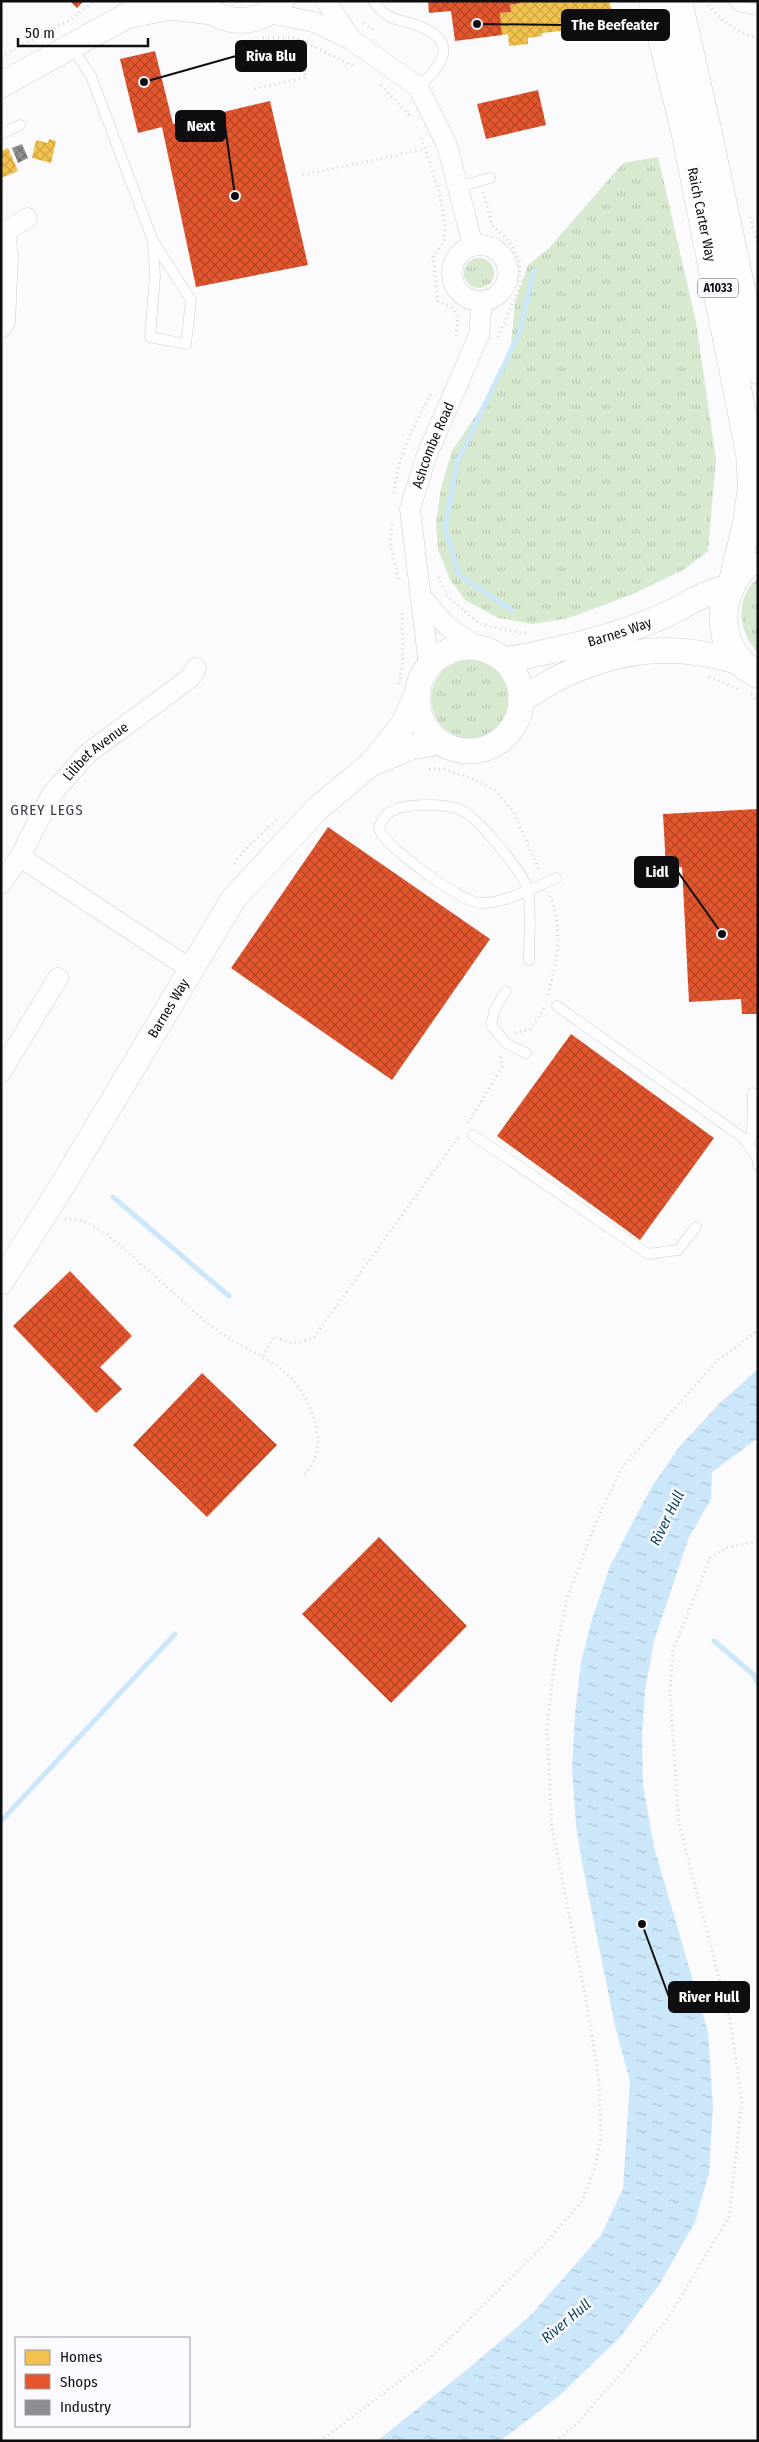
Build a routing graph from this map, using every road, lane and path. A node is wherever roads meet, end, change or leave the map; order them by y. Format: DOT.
graph roads {
  1 [pos="95,1"];
  2 [pos="326,1"];
  3 [pos="373,1"];
  4 [pos="652,1"];
  5 [pos="678,1"];
  6 [pos="705,1"];
  7 [pos="734,1"];
  8 [pos="206,7"];
  9 [pos="275,7"];
  10 [pos="138,8"];
  11 [pos="758,10"];
  12 [pos="297,38"];
  13 [pos="256,39"];
  14 [pos="758,39"];
  15 [pos="352,40"];
  16 [pos="72,47"];
  17 [pos="1,56"];
  18 [pos="357,68"];
  19 [pos="378,83"];
  20 [pos="1,85"];
  21 [pos="418,87"];
  22 [pos="255,89"];
  23 [pos="416,122"];
  24 [pos="20,125"];
  25 [pos="419,131"];
  26 [pos="1,134"];
  27 [pos="424,149"];
  28 [pos="303,175"];
  29 [pos="490,178"];
  30 [pos="458,187"];
  31 [pos="28,218"];
  32 [pos="3,232"];
  33 [pos="154,241"];
  34 [pos="473,246"];
  35 [pos="482,301"];
  36 [pos="1,328"];
  37 [pos="455,348"];
  38 [pos="758,370"];
  39 [pos="434,389"];
  40 [pos="394,499"];
  41 [pos="392,519"];
  42 [pos="758,556"];
  43 [pos="731,582"];
  44 [pos="400,588"];
  45 [pos="420,595"];
  46 [pos="402,606"];
  47 [pos="700,653"];
  48 [pos="495,654"];
  49 [pos="428,666"];
  50 [pos="196,668"];
  51 [pos="753,672"];
  52 [pos="408,690"];
  53 [pos="521,700"];
  54 [pos="758,704"];
  55 [pos="439,742"];
  56 [pos="372,763"];
  57 [pos="429,769"];
  58 [pos="20,857"];
  59 [pos="556,878"];
  60 [pos="544,883"];
  61 [pos="1,884"];
  62 [pos="528,889"];
  63 [pos="529,960"];
  64 [pos="192,970"];
  65 [pos="58,978"];
  66 [pos="506,991"];
  67 [pos="556,1006"];
  68 [pos="507,1044"];
  69 [pos="526,1054"];
  70 [pos="1,1072"];
  71 [pos="753,1093"];
  72 [pos="466,1126"];
  73 [pos="460,1134"];
  74 [pos="473,1135"];
  75 [pos="749,1143"];
  76 [pos="758,1165"];
  77 [pos="38,1224"];
  78 [pos="696,1227"];
  79 [pos="1,1282"];
  80 [pos="758,1330"];
  81 [pos="263,1356"];
  82 [pos="302,1477"];
  83 [pos="757,1541"];
  84 [pos="320,2441"];
  85 [pos="555,2441"];
  1 -- 17 [label="path"];
  2 -- 15 [label="street"];
  3 -- 21 [label="lane"];
  4 -- 43 [label="highway, Raich Carter Way / A1033"];
  5 -- 38 [label="highway, Raich Carter Way / A1033"];
  6 -- 14 [label="path"];
  7 -- 11 [label="lane"];
  8 -- 9 [label="street"];
  8 -- 10 [label="street"];
  9 -- 15 [label="street"];
  10 -- 16 [label="street"];
  12 -- 13 [label="path"];
  12 -- 18 [label="path"];
  12 -- 22 [label="path"];
  15 -- 21 [label="street"];
  16 -- 20 [label="street"];
  16 -- 33 [label="lane"];
  19 -- 23 [label="path"];
  21 -- 30 [label="street"];
  24 -- 26 [label="lane"];
  25 -- 27 [label="path"];
  27 -- 28 [label="path"];
  27 -- 37 [label="path"];
  29 -- 30 [label="lane"];
  30 -- 34 [label="street"];
  31 -- 32 [label="street"];
  32 -- 36 [label="street"];
  33 -- 33 [label="lane"];
  34 -- 35 [label="street"];
  34 -- 35 [label="street"];
  35 -- 45 [label="street, Ashcombe Road"];
  39 -- 40 [label="path"];
  41 -- 44 [label="path"];
  42 -- 43 [label="highway"];
  43 -- 48 [label="street, Barnes Way"];
  43 -- 51 [label="highway, A1033"];
  45 -- 48 [label="street"];
  45 -- 49 [label="street, Ashcombe Road"];
  46 -- 52 [label="path"];
  47 -- 51 [label="street, Barnes Way"];
  47 -- 53 [label="street, Barnes Way"];
  47 -- 54 [label="path"];
  48 -- 49 [label="street"];
  48 -- 53 [label="street"];
  49 -- 52 [label="street"];
  50 -- 58 [label="street, Lilibet Avenue"];
  52 -- 55 [label="street"];
  52 -- 56 [label="street, Barnes Way"];
  53 -- 55 [label="street"];
  55 -- 56 [label="street, Barnes Way"];
  56 -- 64 [label="street, Barnes Way"];
  57 -- 60 [label="path"];
  58 -- 61 [label="street, Lilibet Avenue"];
  58 -- 64 [label="street"];
  59 -- 60 [label="lane"];
  60 -- 62 [label="lane"];
  60 -- 68 [label="path"];
  62 -- 62 [label="lane"];
  62 -- 63 [label="lane"];
  64 -- 77 [label="street, Barnes Way"];
  65 -- 70 [label="street"];
  66 -- 68 [label="lane"];
  67 -- 75 [label="lane"];
  68 -- 69 [label="lane"];
  68 -- 72 [label="path"];
  71 -- 75 [label="lane"];
  73 -- 81 [label="path"];
  74 -- 78 [label="lane"];
  75 -- 76 [label="lane"];
  77 -- 79 [label="street, Barnes Way"];
  77 -- 81 [label="path"];
  80 -- 84 [label="path"];
  81 -- 82 [label="path"];
  83 -- 85 [label="path"];
}
